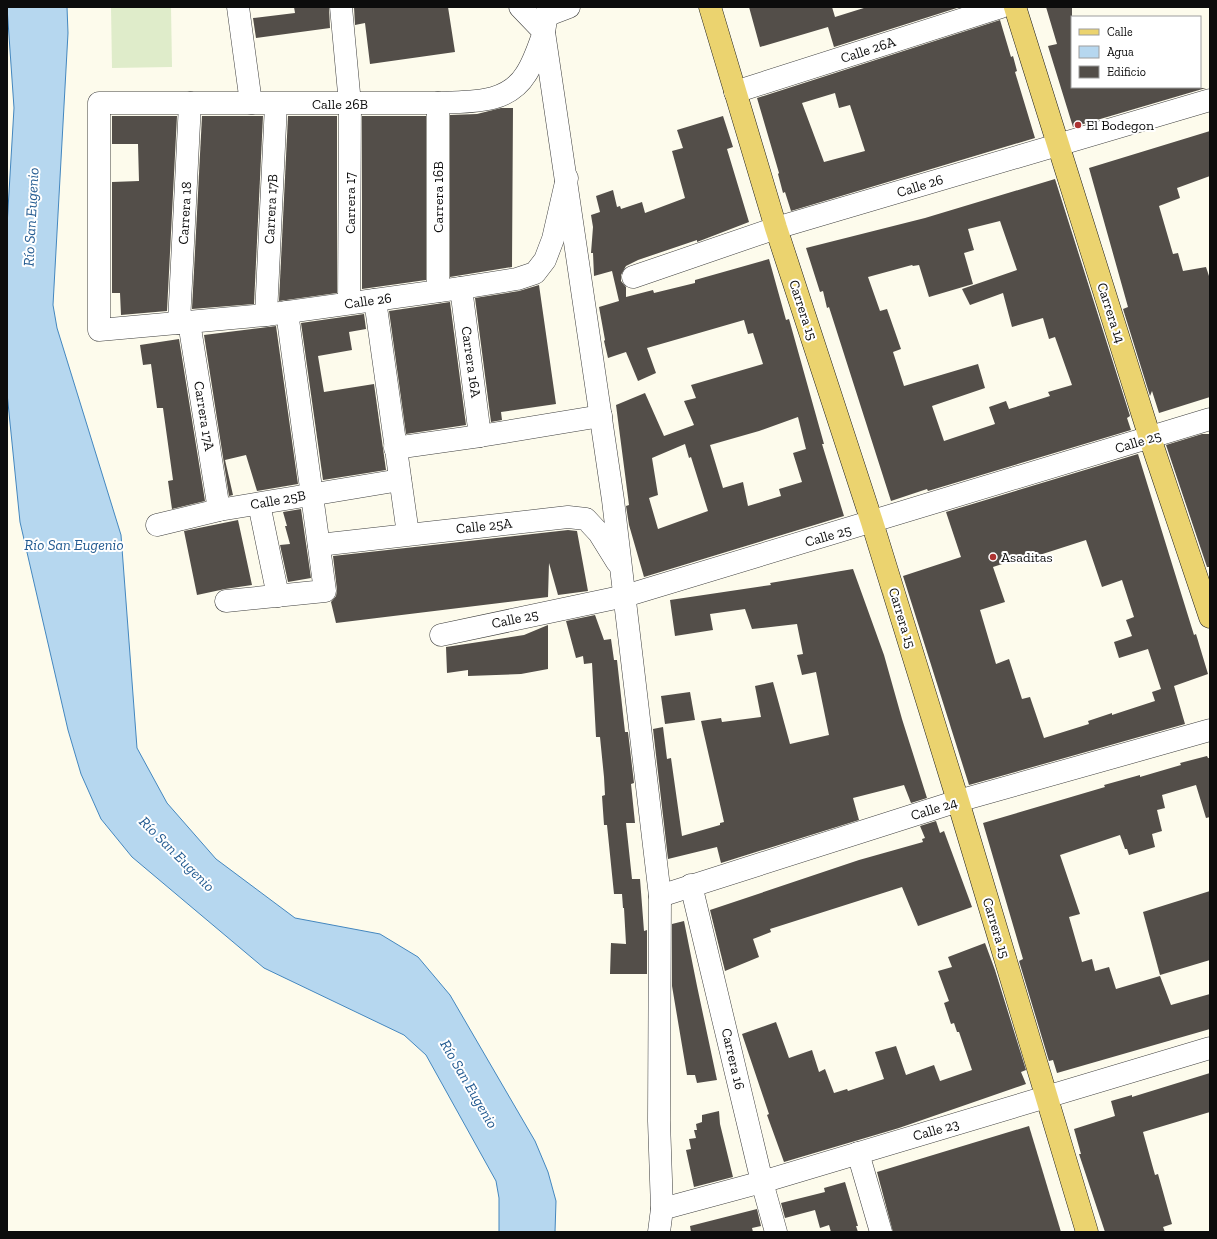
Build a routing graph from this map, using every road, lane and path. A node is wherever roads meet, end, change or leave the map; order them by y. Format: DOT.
graph roads {
  1 [pos="238,7"];
  2 [pos="341,7"];
  3 [pos="520,7"];
  4 [pos="569,7"];
  5 [pos="710,7"];
  6 [pos="1001,7"];
  7 [pos="1015,7"];
  8 [pos="547,18"];
  9 [pos="735,92"];
  10 [pos="1210,100"];
  11 [pos="190,103"];
  12 [pos="251,103"];
  13 [pos="438,103"];
  14 [pos="276,104"];
  15 [pos="350,104"];
  16 [pos="1057,145"];
  17 [pos="566,178"];
  18 [pos="776,228"];
  19 [pos="633,277"];
  20 [pos="461,288"];
  21 [pos="438,291"];
  22 [pos="375,300"];
  23 [pos="349,303"];
  24 [pos="277,314"];
  25 [pos="184,323"];
  26 [pos="99,330"];
  27 [pos="601,416"];
  28 [pos="1210,419"];
  29 [pos="480,436"];
  30 [pos="1150,438"];
  31 [pos="395,448"];
  32 [pos="400,480"];
  33 [pos="312,494"];
  34 [pos="259,504"];
  35 [pos="219,510"];
  36 [pos="872,522"];
  37 [pos="157,524"];
  38 [pos="408,534"];
  39 [pos="319,545"];
  40 [pos="622,571"];
  41 [pos="278,596"];
  42 [pos="625,596"];
  43 [pos="226,601"];
  44 [pos="1210,617"];
  45 [pos="441,635"];
  46 [pos="1210,730"];
  47 [pos="958,801"];
  48 [pos="691,885"];
  49 [pos="660,896"];
  50 [pos="1210,1048"];
  51 [pos="1046,1097"];
  52 [pos="858,1153"];
  53 [pos="762,1182"];
  54 [pos="662,1209"];
  55 [pos="659,1232"];
  56 [pos="776,1232"];
  57 [pos="881,1232"];
  58 [pos="1087,1232"];
  1 -- 12 [label="street"];
  2 -- 15 [label="street"];
  3 -- 8 [label="street"];
  4 -- 8 [label="street"];
  5 -- 9 [label="main road, Carrera 15"];
  6 -- 9 [label="street, Calle 26A"];
  7 -- 16 [label="main road, Carrera 14"];
  8 -- 13 [label="street, Calle 26B"];
  8 -- 17 [label="street"];
  9 -- 18 [label="main road, Carrera 15"];
  10 -- 16 [label="street, Calle 26"];
  11 -- 12 [label="street, Calle 26B"];
  11 -- 25 [label="street, Carrera 18"];
  11 -- 26 [label="street, Calle 26B"];
  12 -- 14 [label="street, Calle 26B"];
  13 -- 15 [label="street, Calle 26B"];
  13 -- 21 [label="street, Carrera 16B"];
  14 -- 15 [label="street, Calle 26B"];
  14 -- 24 [label="street, Carrera 17B"];
  15 -- 23 [label="street, Carrera 17"];
  16 -- 18 [label="street, Calle 26"];
  16 -- 30 [label="main road, Carrera 14"];
  17 -- 20 [label="street, Calle 26"];
  17 -- 27 [label="street"];
  18 -- 19 [label="street, Calle 26"];
  18 -- 36 [label="main road, Carrera 15"];
  20 -- 21 [label="street, Calle 26"];
  20 -- 29 [label="street, Carrera 16A"];
  21 -- 22 [label="street, Calle 26"];
  22 -- 23 [label="street, Calle 26"];
  22 -- 31 [label="street"];
  23 -- 24 [label="street, Calle 26"];
  24 -- 25 [label="street, Calle 26"];
  24 -- 33 [label="street"];
  25 -- 26 [label="street, Calle 26"];
  25 -- 35 [label="street, Carrera 17A"];
  27 -- 29 [label="street"];
  27 -- 40 [label="street"];
  28 -- 30 [label="street, Calle 25"];
  29 -- 31 [label="street"];
  30 -- 36 [label="street, Calle 25"];
  30 -- 44 [label="main road, Carrera 14"];
  31 -- 32 [label="street"];
  32 -- 33 [label="street, Calle 25B"];
  32 -- 38 [label="street"];
  33 -- 34 [label="street, Calle 25B"];
  33 -- 39 [label="street"];
  34 -- 35 [label="street, Calle 25B"];
  34 -- 41 [label="street"];
  35 -- 37 [label="street, Calle 25B"];
  36 -- 42 [label="street, Calle 25"];
  36 -- 47 [label="main road, Carrera 15"];
  38 -- 39 [label="street, Calle 25A"];
  38 -- 40 [label="street, Calle 25A"];
  39 -- 41 [label="street"];
  40 -- 42 [label="street"];
  41 -- 43 [label="street"];
  42 -- 45 [label="street, Calle 25"];
  42 -- 49 [label="street"];
  46 -- 47 [label="street, Calle 24"];
  47 -- 48 [label="street, Calle 24"];
  47 -- 51 [label="main road, Carrera 15"];
  48 -- 49 [label="street, Calle 24"];
  48 -- 53 [label="street, Carrera 16"];
  49 -- 54 [label="street"];
  50 -- 51 [label="street, Calle 23"];
  51 -- 52 [label="street, Calle 23"];
  51 -- 58 [label="main road, Carrera 15"];
  52 -- 53 [label="street, Calle 23"];
  52 -- 57 [label="street"];
  53 -- 54 [label="street, Calle 23"];
  53 -- 56 [label="street, Carrera 16"];
  54 -- 55 [label="street"];
}
